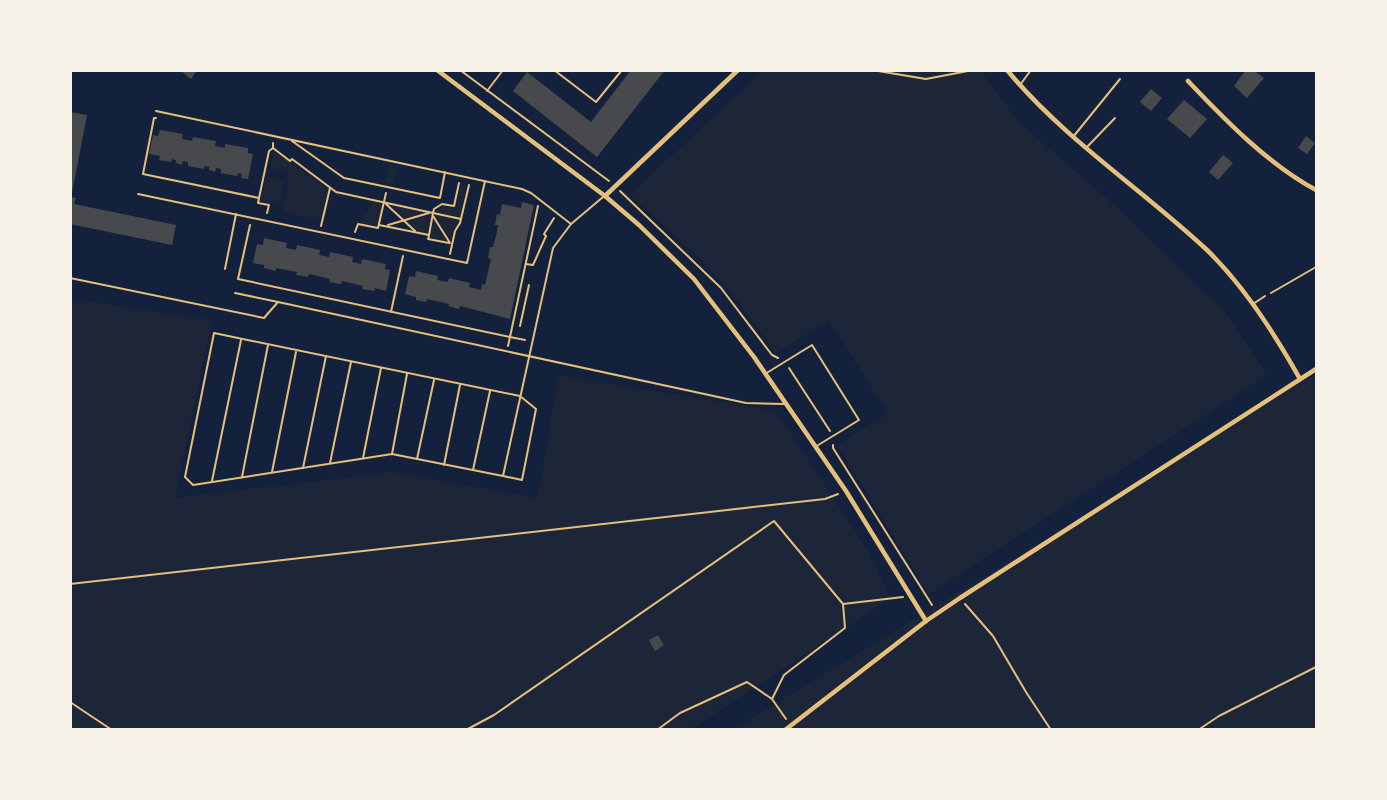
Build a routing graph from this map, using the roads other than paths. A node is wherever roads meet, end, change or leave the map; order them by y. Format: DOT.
graph roads {
  1 [pos="437,70"];
  2 [pos="554,70"];
  3 [pos="622,70"];
  4 [pos="738,70"];
  5 [pos="1007,70"];
  6 [pos="1031,70"];
  7 [pos="1120,79"];
  8 [pos="1188,81"];
  9 [pos="1020,85"];
  10 [pos="156,111"];
  11 [pos="1115,118"];
  12 [pos="1074,137"];
  13 [pos="290,139"];
  14 [pos="1086,148"];
  15 [pos="445,172"];
  16 [pos="485,181"];
  17 [pos="1317,190"];
  18 [pos="138,194"];
  19 [pos="605,196"];
  20 [pos="236,214"];
  21 [pos="571,224"];
  22 [pos="225,269"];
  23 [pos="70,278"];
  24 [pos="235,294"];
  25 [pos="1266,296"];
  26 [pos="278,302"];
  27 [pos="1253,304"];
  28 [pos="241,339"];
  29 [pos="268,345"];
  30 [pos="296,350"];
  31 [pos="326,356"];
  32 [pos="529,356"];
  33 [pos="351,362"];
  34 [pos="381,368"];
  35 [pos="1317,369"];
  36 [pos="408,373"];
  37 [pos="765,374"];
  38 [pos="434,379"];
  39 [pos="1300,379"];
  40 [pos="460,384"];
  41 [pos="490,390"];
  42 [pos="520,396"];
  43 [pos="786,404"];
  44 [pos="815,447"];
  45 [pos="392,454"];
  46 [pos="363,458"];
  47 [pos="417,459"];
  48 [pos="330,464"];
  49 [pos="444,465"];
  50 [pos="303,468"];
  51 [pos="473,470"];
  52 [pos="272,472"];
  53 [pos="503,476"];
  54 [pos="242,477"];
  55 [pos="212,482"];
  56 [pos="926,621"];
  57 [pos="785,729"];
  1 -- 19 [label="street"];
  2 -- 3 [label="lane"];
  4 -- 19 [label="street"];
  5 -- 9 [label="street"];
  6 -- 9 [label="lane"];
  7 -- 12 [label="lane"];
  8 -- 17 [label="street"];
  9 -- 12 [label="street"];
  10 -- 13 [label="lane"];
  11 -- 14 [label="lane"];
  12 -- 14 [label="street"];
  13 -- 15 [label="lane"];
  13 -- 15 [label="lane"];
  14 -- 27 [label="street"];
  15 -- 16 [label="lane"];
  16 -- 20 [label="lane"];
  16 -- 21 [label="lane"];
  18 -- 20 [label="lane"];
  19 -- 21 [label="lane"];
  19 -- 37 [label="street"];
  20 -- 22 [label="lane"];
  21 -- 32 [label="lane"];
  23 -- 26 [label="lane"];
  24 -- 26 [label="lane"];
  25 -- 27 [label="lane"];
  26 -- 32 [label="lane"];
  27 -- 39 [label="street"];
  28 -- 29 [label="lane"];
  28 -- 55 [label="lane"];
  28 -- 55 [label="lane"];
  29 -- 30 [label="lane"];
  29 -- 54 [label="lane"];
  30 -- 31 [label="lane"];
  30 -- 52 [label="lane"];
  31 -- 33 [label="lane"];
  31 -- 50 [label="lane"];
  32 -- 42 [label="lane"];
  32 -- 43 [label="lane"];
  33 -- 34 [label="lane"];
  33 -- 48 [label="lane"];
  34 -- 36 [label="lane"];
  34 -- 46 [label="lane"];
  35 -- 39 [label="street"];
  36 -- 38 [label="lane"];
  36 -- 45 [label="lane"];
  37 -- 43 [label="street"];
  37 -- 44 [label="lane"];
  38 -- 40 [label="lane"];
  38 -- 47 [label="lane"];
  39 -- 56 [label="street"];
  40 -- 41 [label="lane"];
  40 -- 49 [label="lane"];
  41 -- 42 [label="lane"];
  41 -- 51 [label="lane"];
  42 -- 53 [label="lane"];
  42 -- 53 [label="lane"];
  43 -- 44 [label="street"];
  44 -- 56 [label="street"];
  45 -- 46 [label="lane"];
  45 -- 47 [label="lane"];
  46 -- 48 [label="lane"];
  47 -- 49 [label="lane"];
  48 -- 50 [label="lane"];
  49 -- 51 [label="lane"];
  50 -- 52 [label="lane"];
  51 -- 53 [label="lane"];
  52 -- 54 [label="lane"];
  54 -- 55 [label="lane"];
  56 -- 57 [label="street"];
}
